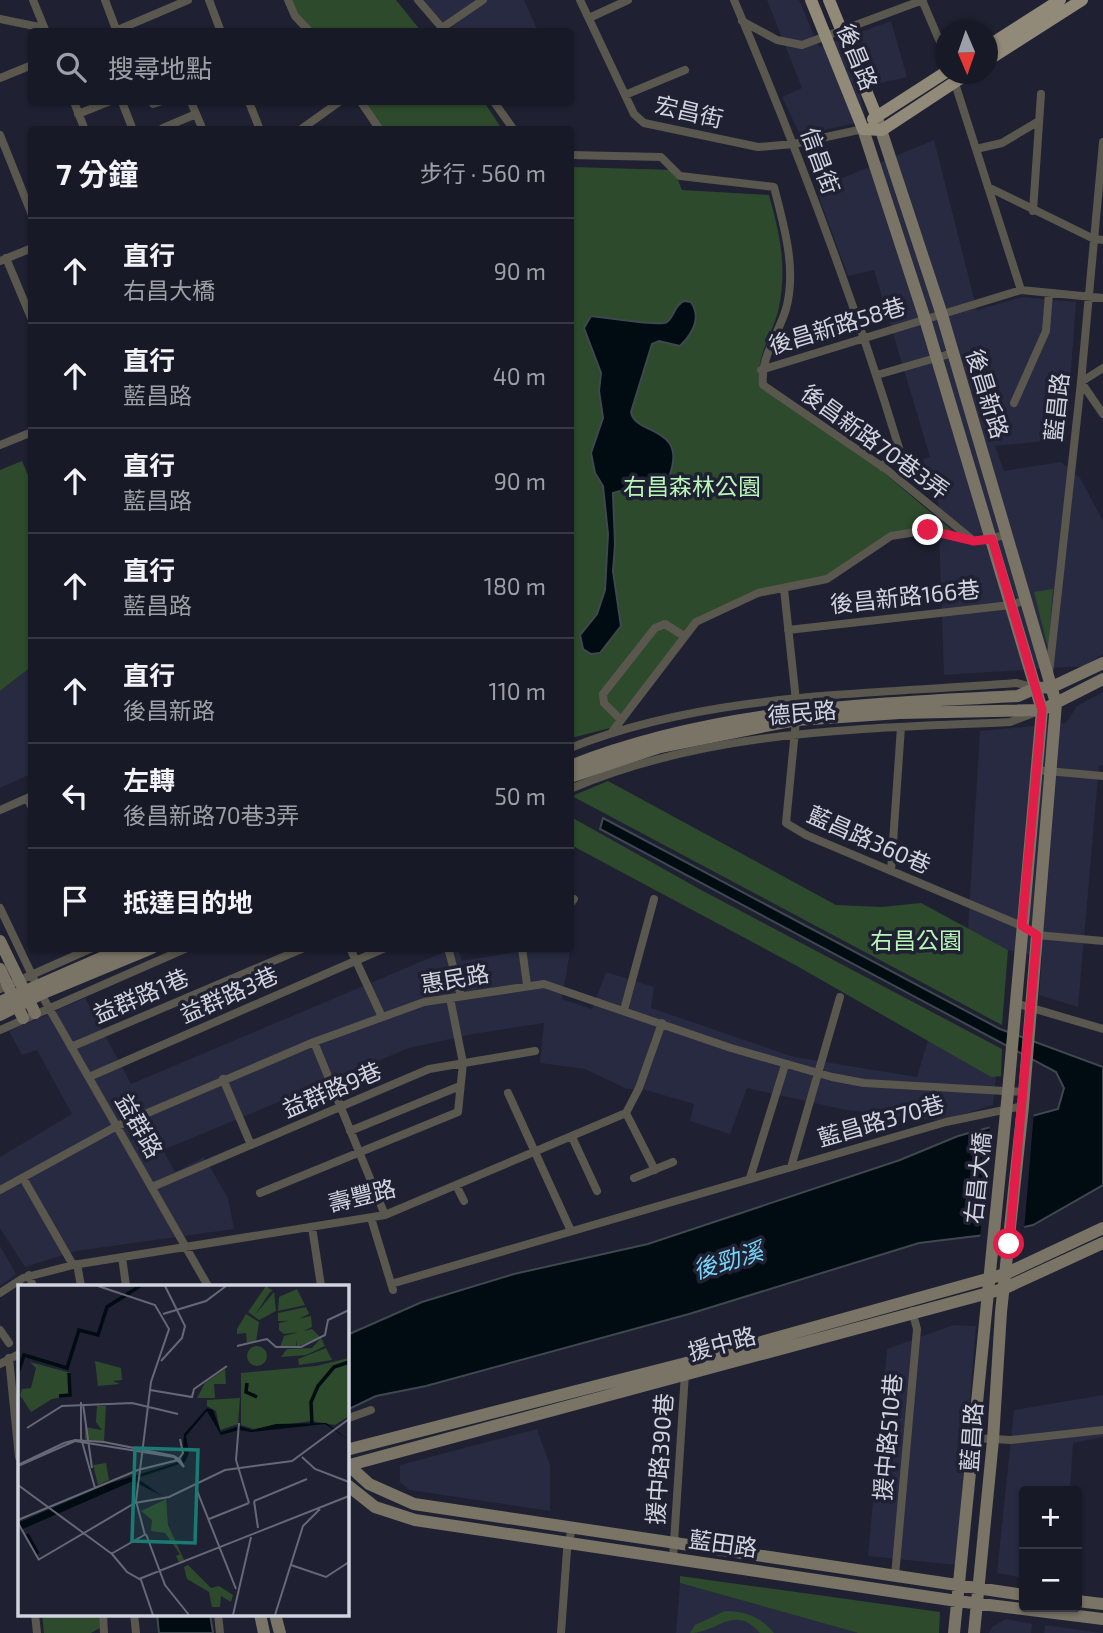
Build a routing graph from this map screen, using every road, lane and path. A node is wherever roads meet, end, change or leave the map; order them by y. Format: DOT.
graph roads {
  1 [pos="33,0"];
  2 [pos="105,0"];
  3 [pos="188,0"];
  4 [pos="209,0"];
  5 [pos="288,0"];
  6 [pos="418,0"];
  7 [pos="483,0"];
  8 [pos="580,0"];
  9 [pos="628,0"];
  10 [pos="734,0"];
  11 [pos="811,0"];
  12 [pos="829,0"];
  13 [pos="923,0"];
  14 [pos="1082,0"];
  15 [pos="1057,1"];
  16 [pos="469,3"];
  17 [pos="589,18"];
  18 [pos="0,19"];
  19 [pos="743,21"];
  20 [pos="37,28"];
  21 [pos="44,28"];
  22 [pos="115,28"];
  23 [pos="123,28"];
  24 [pos="220,28"];
  25 [pos="306,28"];
  26 [pos="439,28"];
  27 [pos="442,28"];
  28 [pos="935,29"];
  29 [pos="842,31"];
  30 [pos="826,37"];
  31 [pos="998,39"];
  32 [pos="998,55"];
  33 [pos="28,67"];
  34 [pos="685,70"];
  35 [pos="0,78"];
  36 [pos="936,84"];
  37 [pos="941,84"];
  38 [pos="954,84"];
  39 [pos="1041,94"];
  40 [pos="625,95"];
  41 [pos="75,105"];
  42 [pos="100,105"];
  43 [pos="123,105"];
  44 [pos="192,105"];
  45 [pos="250,105"];
  46 [pos="335,105"];
  47 [pos="363,105"];
  48 [pos="496,105"];
  49 [pos="78,114"];
  50 [pos="196,114"];
  51 [pos="876,116"];
  52 [pos="1039,121"];
  53 [pos="83,126"];
  54 [pos="131,126"];
  55 [pos="168,126"];
  56 [pos="201,126"];
  57 [pos="258,126"];
  58 [pos="306,126"];
  59 [pos="377,126"];
  60 [pos="511,126"];
  61 [pos="863,130"];
  62 [pos="882,130"];
  63 [pos="0,135"];
  64 [pos="1103,142"];
  65 [pos="794,144"];
  66 [pos="976,149"];
  67 [pos="574,155"];
  68 [pos="988,187"];
  69 [pos="28,205"];
  70 [pos="1100,208"];
  71 [pos="1033,211"];
  72 [pos="1099,239"];
  73 [pos="28,250"];
  74 [pos="3,259"];
  75 [pos="1021,290"];
  76 [pos="1049,293"];
  77 [pos="1089,297"];
  78 [pos="1103,298"];
  79 [pos="28,312"];
  80 [pos="942,315"];
  81 [pos="925,319"];
  82 [pos="863,338"];
  83 [pos="953,353"];
  84 [pos="937,358"];
  85 [pos="1103,368"];
  86 [pos="761,370"];
  87 [pos="877,375"];
  88 [pos="1082,382"];
  89 [pos="1014,403"];
  90 [pos="1103,414"];
  91 [pos="28,434"];
  92 [pos="0,444"];
  93 [pos="882,467"];
  94 [pos="1007,535"];
  95 [pos="992,539"];
  96 [pos="974,541"];
  97 [pos="784,589"];
  98 [pos="1026,600"];
  99 [pos="1011,605"];
  100 [pos="788,629"];
  101 [pos="684,636"];
  102 [pos="1103,663"];
  103 [pos="1103,679"];
  104 [pos="1050,681"];
  105 [pos="1036,688"];
  106 [pos="1056,703"];
  107 [pos="1042,710"];
  108 [pos="795,715"];
  109 [pos="621,720"];
  110 [pos="901,727"];
  111 [pos="612,732"];
  112 [pos="574,746"];
  113 [pos="574,765"];
  114 [pos="1036,770"];
  115 [pos="1051,771"];
  116 [pos="574,776"];
  117 [pos="1103,776"];
  118 [pos="574,787"];
  119 [pos="28,797"];
  120 [pos="0,810"];
  121 [pos="891,871"];
  122 [pos="654,899"];
  123 [pos="0,908"];
  124 [pos="1022,926"];
  125 [pos="1037,935"];
  126 [pos="0,941"];
  127 [pos="1103,941"];
  128 [pos="86,952"];
  129 [pos="116,952"];
  130 [pos="141,952"];
  131 [pos="178,952"];
  132 [pos="295,952"];
  133 [pos="352,952"];
  134 [pos="376,952"];
  135 [pos="449,952"];
  136 [pos="523,952"];
  137 [pos="356,961"];
  138 [pos="0,969"];
  139 [pos="527,985"];
  140 [pos="461,996"];
  141 [pos="840,997"];
  142 [pos="450,998"];
  143 [pos="16,999"];
  144 [pos="1014,1003"];
  145 [pos="48,1007"];
  146 [pos="1031,1008"];
  147 [pos="624,1010"];
  148 [pos="382,1017"];
  149 [pos="662,1023"];
  150 [pos="1103,1029"];
  151 [pos="0,1030"];
  152 [pos="314,1042"];
  153 [pos="71,1047"];
  154 [pos="535,1051"];
  155 [pos="463,1063"];
  156 [pos="785,1065"];
  157 [pos="820,1074"];
  158 [pos="89,1077"];
  159 [pos="223,1079"];
  160 [pos="460,1086"];
  161 [pos="1008,1092"];
  162 [pos="1024,1092"];
  163 [pos="508,1093"];
  164 [pos="341,1107"];
  165 [pos="1023,1110"];
  166 [pos="626,1112"];
  167 [pos="1006,1112"];
  168 [pos="117,1126"];
  169 [pos="350,1132"];
  170 [pos="572,1137"];
  171 [pos="251,1145"];
  172 [pos="535,1152"];
  173 [pos="359,1153"];
  174 [pos="673,1162"];
  175 [pos="791,1167"];
  176 [pos="655,1170"];
  177 [pos="23,1178"];
  178 [pos="634,1178"];
  179 [pos="750,1178"];
  180 [pos="456,1185"];
  181 [pos="152,1187"];
  182 [pos="0,1190"];
  183 [pos="597,1191"];
  184 [pos="260,1193"];
  185 [pos="464,1201"];
  186 [pos="385,1215"];
  187 [pos="371,1218"];
  188 [pos="312,1227"];
  189 [pos="1103,1228"];
  190 [pos="571,1231"];
  191 [pos="1103,1243"];
  192 [pos="992,1244"];
  193 [pos="1009,1244"];
  194 [pos="186,1247"];
  195 [pos="122,1257"];
  196 [pos="75,1264"];
  197 [pos="1005,1274"];
  198 [pos="29,1275"];
  199 [pos="989,1278"];
  200 [pos="33,1285"];
  201 [pos="81,1285"];
  202 [pos="126,1285"];
  203 [pos="207,1285"];
  204 [pos="321,1285"];
  205 [pos="1003,1289"];
  206 [pos="0,1293"];
  207 [pos="987,1293"];
  208 [pos="910,1307"];
  209 [pos="0,1330"];
  210 [pos="9,1343"];
  211 [pos="18,1354"];
  212 [pos="9,1359"];
  213 [pos="0,1364"];
  214 [pos="685,1369"];
  215 [pos="371,1410"];
  216 [pos="348,1418"];
  217 [pos="1103,1430"];
  218 [pos="974,1438"];
  219 [pos="993,1440"];
  220 [pos="18,1447"];
  221 [pos="348,1450"];
  222 [pos="348,1465"];
  223 [pos="348,1466"];
  224 [pos="348,1487"];
  225 [pos="572,1528"];
  226 [pos="569,1542"];
  227 [pos="674,1543"];
  228 [pos="673,1558"];
  229 [pos="895,1576"];
  230 [pos="958,1586"];
  231 [pos="979,1589"];
  232 [pos="1019,1594"];
  233 [pos="957,1601"];
  234 [pos="1082,1602"];
  235 [pos="977,1603"];
  236 [pos="1103,1604"];
  237 [pos="276,1616"];
  238 [pos="1103,1619"];
  239 [pos="280,1633"];
  240 [pos="561,1633"];
  241 [pos="954,1633"];
  242 [pos="975,1633"];
  1 -- 21 [label="street"];
  2 -- 22 [label="street"];
  3 -- 23 [label="street"];
  4 -- 24 [label="street"];
  5 -- 25 [label="street"];
  6 -- 26 [label="street"];
  7 -- 16 [label="street"];
  8 -- 17 [label="street, 宏昌街"];
  9 -- 17 [label="street"];
  10 -- 19 [label="street, 信昌街"];
  11 -- 30 [label="main road, 後昌路"];
  12 -- 29 [label="main road, 後昌路"];
  13 -- 28 [label="street"];
  13 -- 29 [label="street"];
  14 -- 32 [label="main road"];
  15 -- 31 [label="main road"];
  16 -- 27 [label="street"];
  17 -- 40 [label="street, 宏昌街"];
  18 -- 20 [label="street"];
  19 -- 30 [label="street"];
  19 -- 65 [label="street, 信昌街"];
  29 -- 30 [label="street"];
  29 -- 51 [label="main road, 後昌路"];
  30 -- 61 [label="main road, 後昌路"];
  33 -- 35 [label="street"];
  34 -- 40 [label="street"];
  36 -- 51 [label="main road, 後昌路"];
  37 -- 62 [label="main road, 後昌路"];
  38 -- 66 [label="street"];
  39 -- 52 [label="street"];
  40 -- 65 [label="street, 宏昌街"];
  41 -- 49 [label="street"];
  42 -- 49 [label="street"];
  43 -- 54 [label="street"];
  44 -- 50 [label="street"];
  45 -- 57 [label="street"];
  46 -- 58 [label="street"];
  47 -- 59 [label="street"];
  48 -- 60 [label="street"];
  49 -- 53 [label="street"];
  50 -- 55 [label="street"];
  50 -- 56 [label="street"];
  51 -- 61 [label="main road, 後昌路"];
  51 -- 62 [label="street, 後昌新路"];
  52 -- 66 [label="street"];
  52 -- 71 [label="street"];
  61 -- 62 [label="main road"];
  61 -- 65 [label="street, 宏昌街"];
  61 -- 81 [label="street, 後昌新路"];
  62 -- 80 [label="street, 後昌新路"];
  63 -- 69 [label="street"];
  64 -- 70 [label="street, 藍昌路"];
  65 -- 82 [label="street, 信昌街"];
  66 -- 68 [label="street"];
  67 -- 86 [label="street"];
  68 -- 71 [label="street"];
  68 -- 75 [label="street"];
  70 -- 72 [label="street, 藍昌路"];
  71 -- 72 [label="street"];
  72 -- 77 [label="street, 藍昌路"];
  73 -- 74 [label="street"];
  74 -- 79 [label="street"];
  75 -- 76 [label="street"];
  75 -- 80 [label="street, 後昌新路58巷"];
  76 -- 77 [label="street"];
  76 -- 89 [label="street"];
  77 -- 78 [label="street"];
  77 -- 88 [label="street, 藍昌路"];
  80 -- 81 [label="street, 後昌新路58巷"];
  80 -- 83 [label="street, 後昌新路"];
  81 -- 82 [label="street, 後昌新路58巷"];
  81 -- 84 [label="street, 後昌新路"];
  82 -- 86 [label="street, 後昌新路58巷"];
  82 -- 87 [label="street, 信昌街"];
  83 -- 84 [label="street"];
  83 -- 94 [label="street, 後昌新路"];
  84 -- 87 [label="street"];
  84 -- 95 [label="street, 後昌新路"];
  85 -- 88 [label="street"];
  86 -- 93 [label="street, 後昌新路70巷3弄"];
  87 -- 93 [label="street, 信昌街"];
  88 -- 90 [label="street"];
  88 -- 104 [label="street, 藍昌路"];
  91 -- 92 [label="street"];
  93 -- 96 [label="street, 後昌新路70巷3弄"];
  94 -- 95 [label="street, 後昌新路70巷3弄"];
  94 -- 98 [label="street, 後昌新路"];
  95 -- 96 [label="street, 後昌新路70巷3弄"];
  95 -- 99 [label="street, 後昌新路"];
  96 -- 97 [label="street, 後昌新路70巷3弄"];
  97 -- 100 [label="street"];
  97 -- 101 [label="street, 後昌新路70巷3弄"];
  98 -- 99 [label="street, 後昌新路166巷"];
  98 -- 104 [label="street, 後昌新路"];
  99 -- 100 [label="street, 後昌新路166巷"];
  99 -- 105 [label="street, 後昌新路"];
  100 -- 108 [label="street"];
  101 -- 109 [label="street, 後昌新路70巷3弄"];
  101 -- 109 [label="street"];
  102 -- 104 [label="street, 德民路"];
  103 -- 106 [label="street, 德民路"];
  104 -- 105 [label="street, 德民路"];
  104 -- 106 [label="street, 藍昌路"];
  105 -- 107 [label="street"];
  105 -- 108 [label="street, 德民路"];
  106 -- 107 [label="street, 德民路"];
  106 -- 115 [label="street, 藍昌路"];
  107 -- 108 [label="street, 德民路"];
  107 -- 110 [label="street, 德民路"];
  107 -- 114 [label="street"];
  108 -- 110 [label="street, 德民路"];
  108 -- 111 [label="street, 德民路"];
  108 -- 113 [label="street, 德民路"];
  108 -- 116 [label="street, 德民路"];
  108 -- 118 [label="street, 德民路"];
  108 -- 121 [label="street, 藍昌路360巷"];
  109 -- 111 [label="street, 後昌新路70巷3弄"];
  110 -- 121 [label="street"];
  111 -- 112 [label="street, 德民路"];
  114 -- 115 [label="street"];
  114 -- 124 [label="street"];
  115 -- 117 [label="street"];
  115 -- 125 [label="street, 藍昌路"];
  119 -- 120 [label="street"];
  121 -- 124 [label="street, 藍昌路360巷"];
  122 -- 147 [label="street"];
  123 -- 143 [label="street, 益群路"];
  124 -- 125 [label="street"];
  124 -- 144 [label="street"];
  125 -- 127 [label="street"];
  125 -- 146 [label="street, 藍昌路"];
  126 -- 143 [label="street"];
  128 -- 143 [label="street"];
  129 -- 143 [label="street"];
  130 -- 143 [label="street"];
  131 -- 145 [label="street"];
  132 -- 153 [label="street, 益群路1巷"];
  133 -- 137 [label="street"];
  134 -- 137 [label="street, 益群路3巷"];
  135 -- 140 [label="street"];
  136 -- 139 [label="street"];
  137 -- 148 [label="street"];
  137 -- 158 [label="street, 益群路3巷"];
  138 -- 143 [label="street"];
  139 -- 140 [label="street, 惠民路"];
  139 -- 147 [label="street, 惠民路"];
  140 -- 142 [label="street, 惠民路"];
  141 -- 157 [label="street"];
  142 -- 148 [label="street, 惠民路"];
  142 -- 155 [label="street"];
  143 -- 145 [label="street"];
  143 -- 145 [label="street, 益群路"];
  143 -- 151 [label="street"];
  144 -- 146 [label="street"];
  144 -- 161 [label="street"];
  145 -- 153 [label="street, 益群路"];
  146 -- 150 [label="street"];
  146 -- 162 [label="street, 藍昌路"];
  147 -- 149 [label="street, 惠民路"];
  148 -- 152 [label="street, 惠民路"];
  149 -- 156 [label="street, 惠民路"];
  149 -- 166 [label="street"];
  152 -- 159 [label="street, 惠民路"];
  152 -- 164 [label="street"];
  153 -- 158 [label="street, 益群路"];
  154 -- 155 [label="street, 益群路9巷"];
  155 -- 160 [label="street"];
  155 -- 164 [label="street, 益群路9巷"];
  156 -- 157 [label="street, 惠民路"];
  156 -- 179 [label="street"];
  157 -- 161 [label="street, 惠民路"];
  157 -- 175 [label="street"];
  158 -- 168 [label="street, 益群路"];
  159 -- 168 [label="street, 惠民路"];
  159 -- 171 [label="street"];
  160 -- 169 [label="street"];
  160 -- 173 [label="street"];
  161 -- 162 [label="street, 惠民路"];
  161 -- 167 [label="street"];
  162 -- 165 [label="street"];
  163 -- 172 [label="street"];
  164 -- 169 [label="street"];
  164 -- 171 [label="street, 益群路9巷"];
  165 -- 167 [label="street, 藍昌路370巷"];
  165 -- 193 [label="street, 右昌大橋"];
  166 -- 170 [label="street, 壽豐路"];
  166 -- 176 [label="street"];
  167 -- 175 [label="street, 藍昌路370巷"];
  167 -- 192 [label="street, 右昌大橋"];
  168 -- 177 [label="street, 惠民路"];
  168 -- 181 [label="street, 益群路"];
  169 -- 173 [label="street"];
  170 -- 172 [label="street, 壽豐路"];
  170 -- 183 [label="street"];
  171 -- 181 [label="street, 益群路9巷"];
  172 -- 180 [label="street, 壽豐路"];
  172 -- 190 [label="street"];
  173 -- 184 [label="street"];
  173 -- 186 [label="street"];
  174 -- 176 [label="street"];
  175 -- 179 [label="street, 藍昌路370巷"];
  176 -- 178 [label="street"];
  177 -- 182 [label="street, 惠民路"];
  177 -- 196 [label="street"];
  179 -- 190 [label="street, 藍昌路370巷"];
  180 -- 185 [label="street"];
  180 -- 186 [label="street, 壽豐路"];
  181 -- 194 [label="street, 益群路"];
  186 -- 187 [label="street, 壽豐路"];
  187 -- 188 [label="street, 壽豐路"];
  187 -- 190 [label="street, 藍昌路370巷"];
  188 -- 194 [label="street, 壽豐路"];
  188 -- 204 [label="street"];
  189 -- 197 [label="street, 援中路"];
  191 -- 205 [label="street, 援中路"];
  192 -- 199 [label="street, 藍昌路"];
  193 -- 197 [label="street, 藍昌路"];
  194 -- 195 [label="street, 壽豐路"];
  194 -- 203 [label="street, 益群路"];
  195 -- 196 [label="street, 壽豐路"];
  195 -- 202 [label="street"];
  196 -- 198 [label="street, 壽豐路"];
  196 -- 201 [label="street"];
  197 -- 199 [label="street, 援中路"];
  197 -- 205 [label="street, 藍昌路"];
  198 -- 200 [label="street"];
  198 -- 206 [label="street, 壽豐路"];
  199 -- 207 [label="street, 藍昌路"];
  199 -- 208 [label="street, 援中路"];
  205 -- 207 [label="street, 援中路"];
  205 -- 219 [label="street, 藍昌路"];
  207 -- 208 [label="street, 援中路"];
  207 -- 218 [label="street, 藍昌路"];
  208 -- 214 [label="street, 援中路"];
  208 -- 229 [label="street, 援中路510巷"];
  209 -- 210 [label="street"];
  211 -- 212 [label="street"];
  212 -- 213 [label="street"];
  212 -- 220 [label="street"];
  214 -- 221 [label="street, 援中路"];
  214 -- 222 [label="street, 援中路"];
  214 -- 227 [label="street, 援中路390巷"];
  215 -- 216 [label="street"];
  217 -- 219 [label="street"];
  218 -- 219 [label="street"];
  218 -- 230 [label="street, 藍昌路"];
  219 -- 231 [label="street, 藍昌路"];
  223 -- 225 [label="street, 藍田路"];
  224 -- 226 [label="street, 藍田路"];
  225 -- 226 [label="street"];
  225 -- 227 [label="street, 藍田路"];
  226 -- 228 [label="street, 藍田路"];
  226 -- 240 [label="street"];
  227 -- 228 [label="street, 援中路390巷"];
  227 -- 229 [label="street, 藍田路"];
  228 -- 233 [label="street, 藍田路"];
  229 -- 230 [label="street, 藍田路"];
  230 -- 231 [label="street, 藍田路"];
  230 -- 233 [label="street, 藍昌路"];
  231 -- 232 [label="street, 藍田路"];
  231 -- 235 [label="street, 藍昌路"];
  233 -- 235 [label="street, 藍田路"];
  233 -- 241 [label="street, 藍昌路"];
  234 -- 236 [label="street"];
  235 -- 238 [label="street, 藍田路"];
  235 -- 242 [label="street, 藍昌路"];
  237 -- 239 [label="street"];
}
